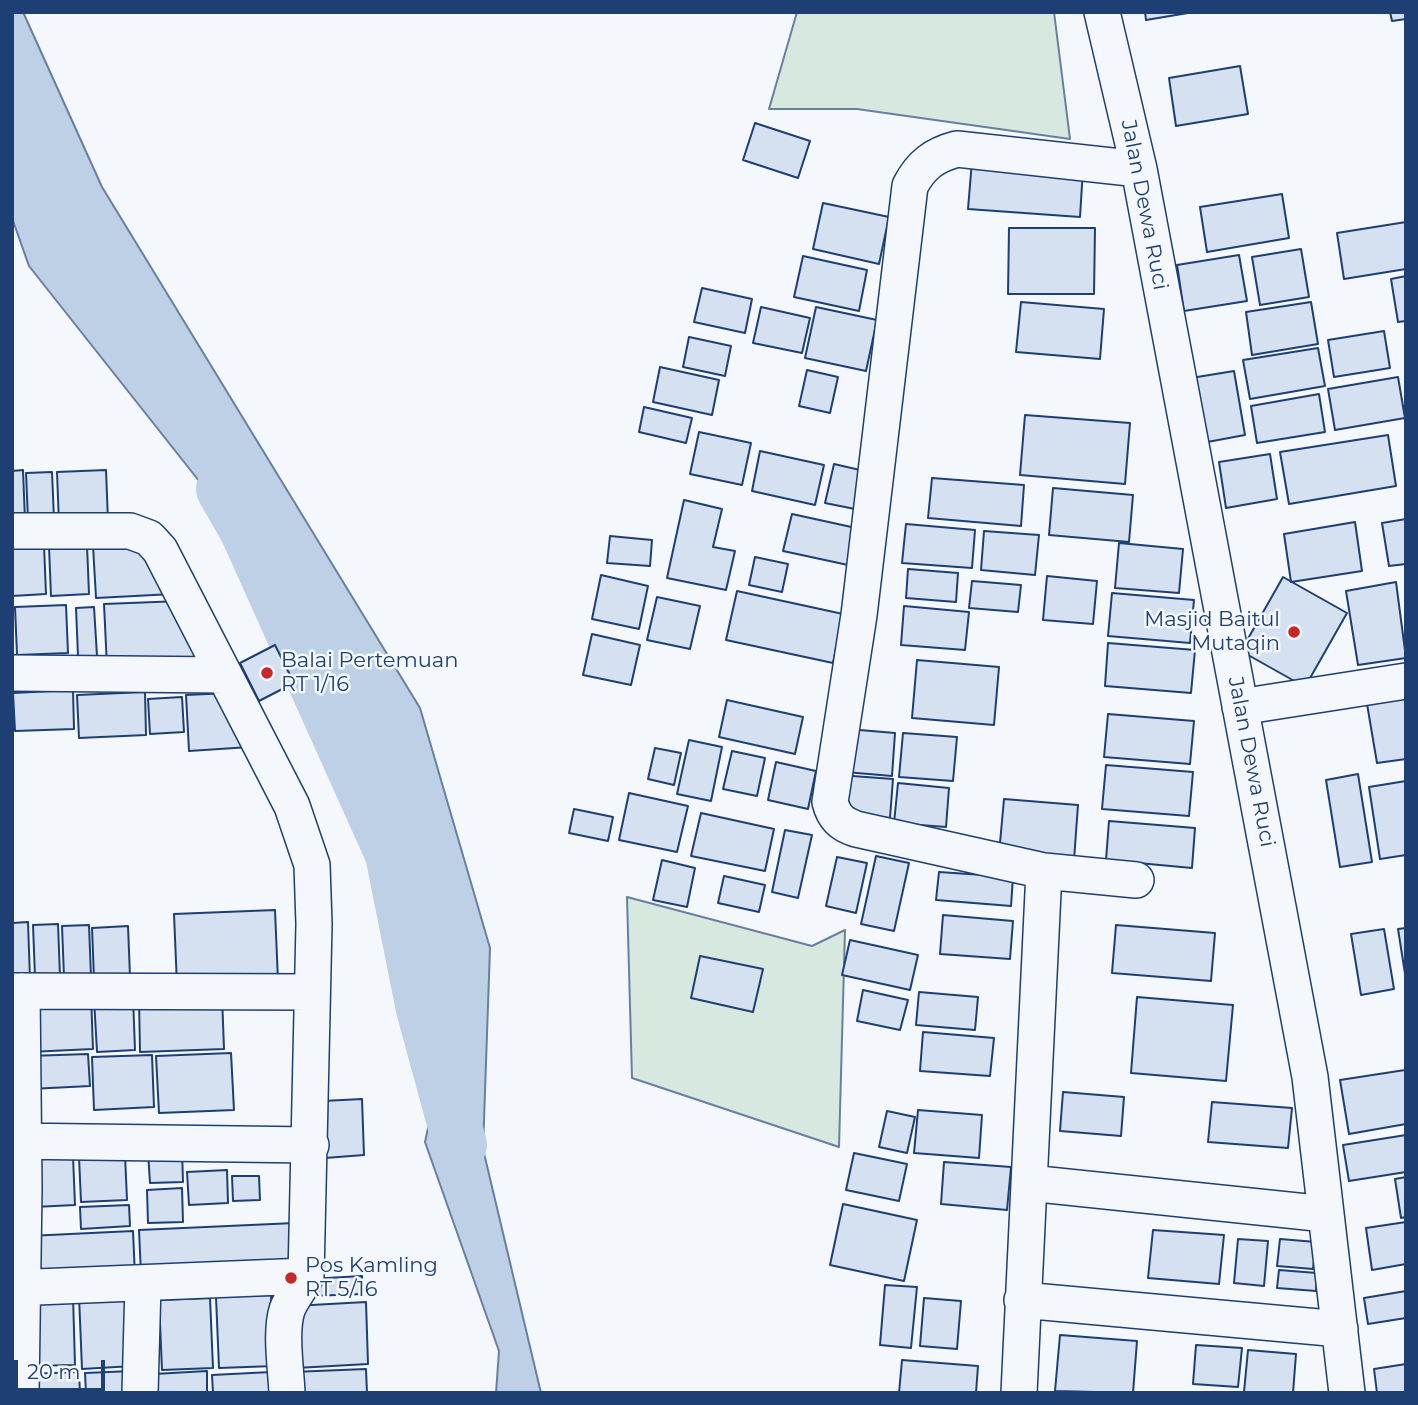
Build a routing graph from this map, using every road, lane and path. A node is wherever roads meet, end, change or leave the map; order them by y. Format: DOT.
graph roads {
  1 [pos="1102,12"];
  2 [pos="1139,169"];
  3 [pos="12,531"];
  4 [pos="12,673"];
  5 [pos="224,675"];
  6 [pos="1406,681"];
  7 [pos="1240,706"];
  8 [pos="1044,871"];
  9 [pos="1136,880"];
  10 [pos="17,991"];
  11 [pos="312,992"];
  12 [pos="18,1141"];
  13 [pos="311,1144"];
  14 [pos="1029,1183"];
  15 [pos="1326,1214"];
  16 [pos="306,1276"];
  17 [pos="143,1284"];
  18 [pos="18,1289"];
  19 [pos="1022,1300"];
  20 [pos="1339,1329"];
  21 [pos="21,1393"];
  22 [pos="140,1393"];
  23 [pos="287,1393"];
  24 [pos="1019,1393"];
  25 [pos="1347,1393"];
  1 -- 2 [label="street, Jalan Dewa Ruci"];
  2 -- 7 [label="street, Jalan Dewa Ruci"];
  2 -- 8 [label="street"];
  3 -- 5 [label="street"];
  4 -- 5 [label="street"];
  5 -- 11 [label="street"];
  6 -- 7 [label="street"];
  7 -- 15 [label="street, Jalan Dewa Ruci"];
  8 -- 9 [label="street"];
  8 -- 14 [label="street"];
  10 -- 11 [label="street"];
  10 -- 12 [label="street"];
  11 -- 13 [label="street"];
  12 -- 13 [label="street"];
  12 -- 18 [label="street"];
  13 -- 16 [label="street"];
  14 -- 15 [label="street"];
  14 -- 19 [label="street"];
  15 -- 20 [label="street, Jalan Dewa Ruci"];
  16 -- 17 [label="street"];
  16 -- 23 [label="street"];
  17 -- 18 [label="street"];
  17 -- 22 [label="street"];
  18 -- 21 [label="street"];
  19 -- 20 [label="street"];
  19 -- 24 [label="street"];
  20 -- 25 [label="street, Jalan Dewa Ruci"];
}
